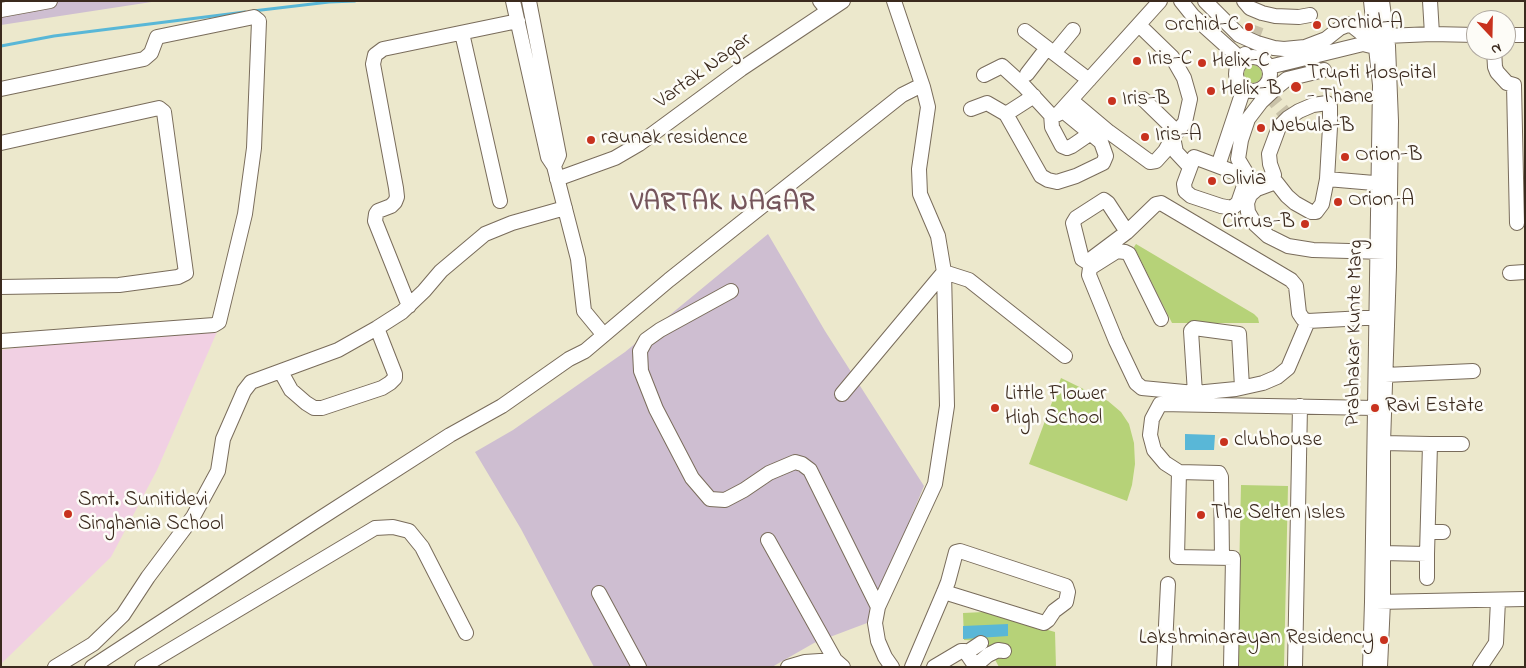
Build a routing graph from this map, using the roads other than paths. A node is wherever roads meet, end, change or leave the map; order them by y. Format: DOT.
graph roads {
  1 [pos="50,1"];
  2 [pos="513,1"];
  3 [pos="529,1"];
  4 [pos="843,1"];
  5 [pos="894,1"];
  6 [pos="1160,1"];
  7 [pos="1181,1"];
  8 [pos="1205,1"];
  9 [pos="1244,1"];
  10 [pos="1371,1"];
  11 [pos="1382,1"];
  12 [pos="1430,1"];
  13 [pos="824,6"];
  14 [pos="1309,9"];
  15 [pos="1,10"];
  16 [pos="518,21"];
  17 [pos="1139,25"];
  18 [pos="1073,30"];
  19 [pos="1025,31"];
  20 [pos="462,32"];
  21 [pos="1432,34"];
  22 [pos="1466,35"];
  23 [pos="1252,40"];
  24 [pos="1372,43"];
  25 [pos="1050,51"];
  26 [pos="1242,60"];
  27 [pos="1495,60"];
  28 [pos="1324,70"];
  29 [pos="1270,71"];
  30 [pos="1027,74"];
  31 [pos="984,75"];
  32 [pos="1089,80"];
  33 [pos="1519,83"];
  34 [pos="923,87"];
  35 [pos="1244,88"];
  36 [pos="1,89"];
  37 [pos="1034,96"];
  38 [pos="1143,100"];
  39 [pos="1061,108"];
  40 [pos="972,109"];
  41 [pos="1006,114"];
  42 [pos="1090,133"];
  43 [pos="1175,135"];
  44 [pos="1,143"];
  45 [pos="1218,166"];
  46 [pos="1190,167"];
  47 [pos="555,173"];
  48 [pos="1327,179"];
  49 [pos="1384,184"];
  50 [pos="500,201"];
  51 [pos="565,208"];
  52 [pos="1516,223"];
  53 [pos="1127,232"];
  54 [pos="1383,252"];
  55 [pos="944,272"];
  56 [pos="1510,272"];
  57 [pos="1525,272"];
  58 [pos="1,286"];
  59 [pos="731,291"];
  60 [pos="409,306"];
  61 [pos="1381,317"];
  62 [pos="1161,319"];
  63 [pos="1308,322"];
  64 [pos="377,328"];
  65 [pos="603,334"];
  66 [pos="1,341"];
  67 [pos="1064,356"];
  68 [pos="1473,371"];
  69 [pos="280,372"];
  70 [pos="1385,375"];
  71 [pos="1242,387"];
  72 [pos="1195,393"];
  73 [pos="842,394"];
  74 [pos="1300,406"];
  75 [pos="1375,408"];
  76 [pos="1383,443"];
  77 [pos="1430,444"];
  78 [pos="1462,444"];
  79 [pos="1179,472"];
  80 [pos="1428,532"];
  81 [pos="1443,532"];
  82 [pos="768,540"];
  83 [pos="1382,553"];
  84 [pos="1427,554"];
  85 [pos="1222,558"];
  86 [pos="1427,578"];
  87 [pos="1168,584"];
  88 [pos="944,592"];
  89 [pos="599,593"];
  90 [pos="1525,599"];
  91 [pos="1498,600"];
  92 [pos="1377,602"];
  93 [pos="878,608"];
  94 [pos="466,632"];
  95 [pos="981,643"];
  96 [pos="1004,651"];
  97 [pos="966,653"];
  98 [pos="839,663"];
  99 [pos="54,667"];
  100 [pos="92,667"];
  101 [pos="142,667"];
  102 [pos="639,667"];
  103 [pos="788,667"];
  104 [pos="892,667"];
  105 [pos="912,667"];
  106 [pos="934,667"];
  107 [pos="976,667"];
  108 [pos="1164,667"];
  109 [pos="1231,667"];
  110 [pos="1295,667"];
  111 [pos="1370,667"];
  112 [pos="1380,667"];
  113 [pos="1480,667"];
  1 -- 15 [label="street"];
  2 -- 16 [label="street"];
  3 -- 47 [label="street"];
  4 -- 13 [label="street, Vartak Nagar"];
  5 -- 34 [label="street"];
  6 -- 17 [label="street"];
  7 -- 26 [label="street"];
  8 -- 23 [label="street"];
  9 -- 14 [label="street"];
  10 -- 24 [label="street, Prabhakar Kunte Marg"];
  11 -- 24 [label="street, Prabhakar Kunte Marg"];
  12 -- 21 [label="street"];
  13 -- 47 [label="street, Vartak Nagar"];
  16 -- 20 [label="street"];
  16 -- 47 [label="street"];
  17 -- 32 [label="street"];
  17 -- 43 [label="street"];
  18 -- 25 [label="street"];
  19 -- 25 [label="street"];
  20 -- 50 [label="street"];
  20 -- 60 [label="street"];
  21 -- 22 [label="street"];
  21 -- 24 [label="street"];
  23 -- 24 [label="street"];
  23 -- 26 [label="street"];
  24 -- 29 [label="street"];
  24 -- 49 [label="street, Prabhakar Kunte Marg"];
  25 -- 30 [label="street"];
  25 -- 32 [label="street"];
  26 -- 29 [label="street"];
  26 -- 35 [label="street"];
  27 -- 33 [label="street"];
  28 -- 48 [label="street"];
  29 -- 35 [label="street"];
  31 -- 37 [label="street"];
  32 -- 39 [label="street"];
  33 -- 52 [label="street"];
  34 -- 55 [label="street"];
  34 -- 65 [label="street"];
  35 -- 45 [label="street"];
  36 -- 66 [label="street"];
  37 -- 39 [label="street"];
  37 -- 41 [label="street"];
  38 -- 43 [label="street"];
  39 -- 42 [label="street"];
  39 -- 42 [label="street"];
  39 -- 43 [label="street"];
  40 -- 41 [label="street"];
  41 -- 42 [label="street"];
  43 -- 46 [label="street"];
  44 -- 58 [label="street"];
  45 -- 46 [label="street"];
  45 -- 46 [label="street"];
  47 -- 51 [label="street"];
  48 -- 49 [label="street"];
  48 -- 54 [label="street"];
  49 -- 54 [label="street, Prabhakar Kunte Marg"];
  51 -- 60 [label="street"];
  51 -- 65 [label="street"];
  53 -- 53 [label="street"];
  53 -- 63 [label="street"];
  54 -- 61 [label="street, Prabhakar Kunte Marg"];
  55 -- 67 [label="street"];
  55 -- 73 [label="street"];
  55 -- 93 [label="street"];
  56 -- 57 [label="street"];
  59 -- 93 [label="street"];
  60 -- 64 [label="street"];
  61 -- 63 [label="street"];
  61 -- 70 [label="street, Prabhakar Kunte Marg"];
  61 -- 75 [label="street, Prabhakar Kunte Marg"];
  62 -- 72 [label="street"];
  63 -- 71 [label="street"];
  64 -- 69 [label="street"];
  64 -- 69 [label="street"];
  65 -- 100 [label="street"];
  68 -- 70 [label="street"];
  69 -- 99 [label="street"];
  70 -- 76 [label="street, Prabhakar Kunte Marg"];
  71 -- 72 [label="street"];
  71 -- 72 [label="street"];
  74 -- 75 [label="street"];
  74 -- 79 [label="street"];
  74 -- 110 [label="street"];
  75 -- 92 [label="street, Prabhakar Kunte Marg"];
  76 -- 77 [label="street"];
  76 -- 83 [label="street, Prabhakar Kunte Marg"];
  77 -- 78 [label="street"];
  77 -- 80 [label="street"];
  79 -- 85 [label="street"];
  79 -- 85 [label="street"];
  80 -- 81 [label="street"];
  80 -- 84 [label="street"];
  82 -- 98 [label="street"];
  83 -- 84 [label="street"];
  83 -- 92 [label="street, Prabhakar Kunte Marg"];
  84 -- 86 [label="street"];
  85 -- 109 [label="street"];
  87 -- 108 [label="street"];
  88 -- 88 [label="street"];
  88 -- 105 [label="street"];
  89 -- 102 [label="street"];
  90 -- 91 [label="street"];
  91 -- 92 [label="street"];
  91 -- 113 [label="street"];
  92 -- 111 [label="street, Prabhakar Kunte Marg"];
  92 -- 112 [label="street, Prabhakar Kunte Marg"];
  93 -- 104 [label="street"];
  94 -- 101 [label="street"];
  95 -- 97 [label="street"];
  96 -- 107 [label="street"];
  97 -- 106 [label="street"];
  97 -- 107 [label="street"];
  98 -- 103 [label="street"];
}
